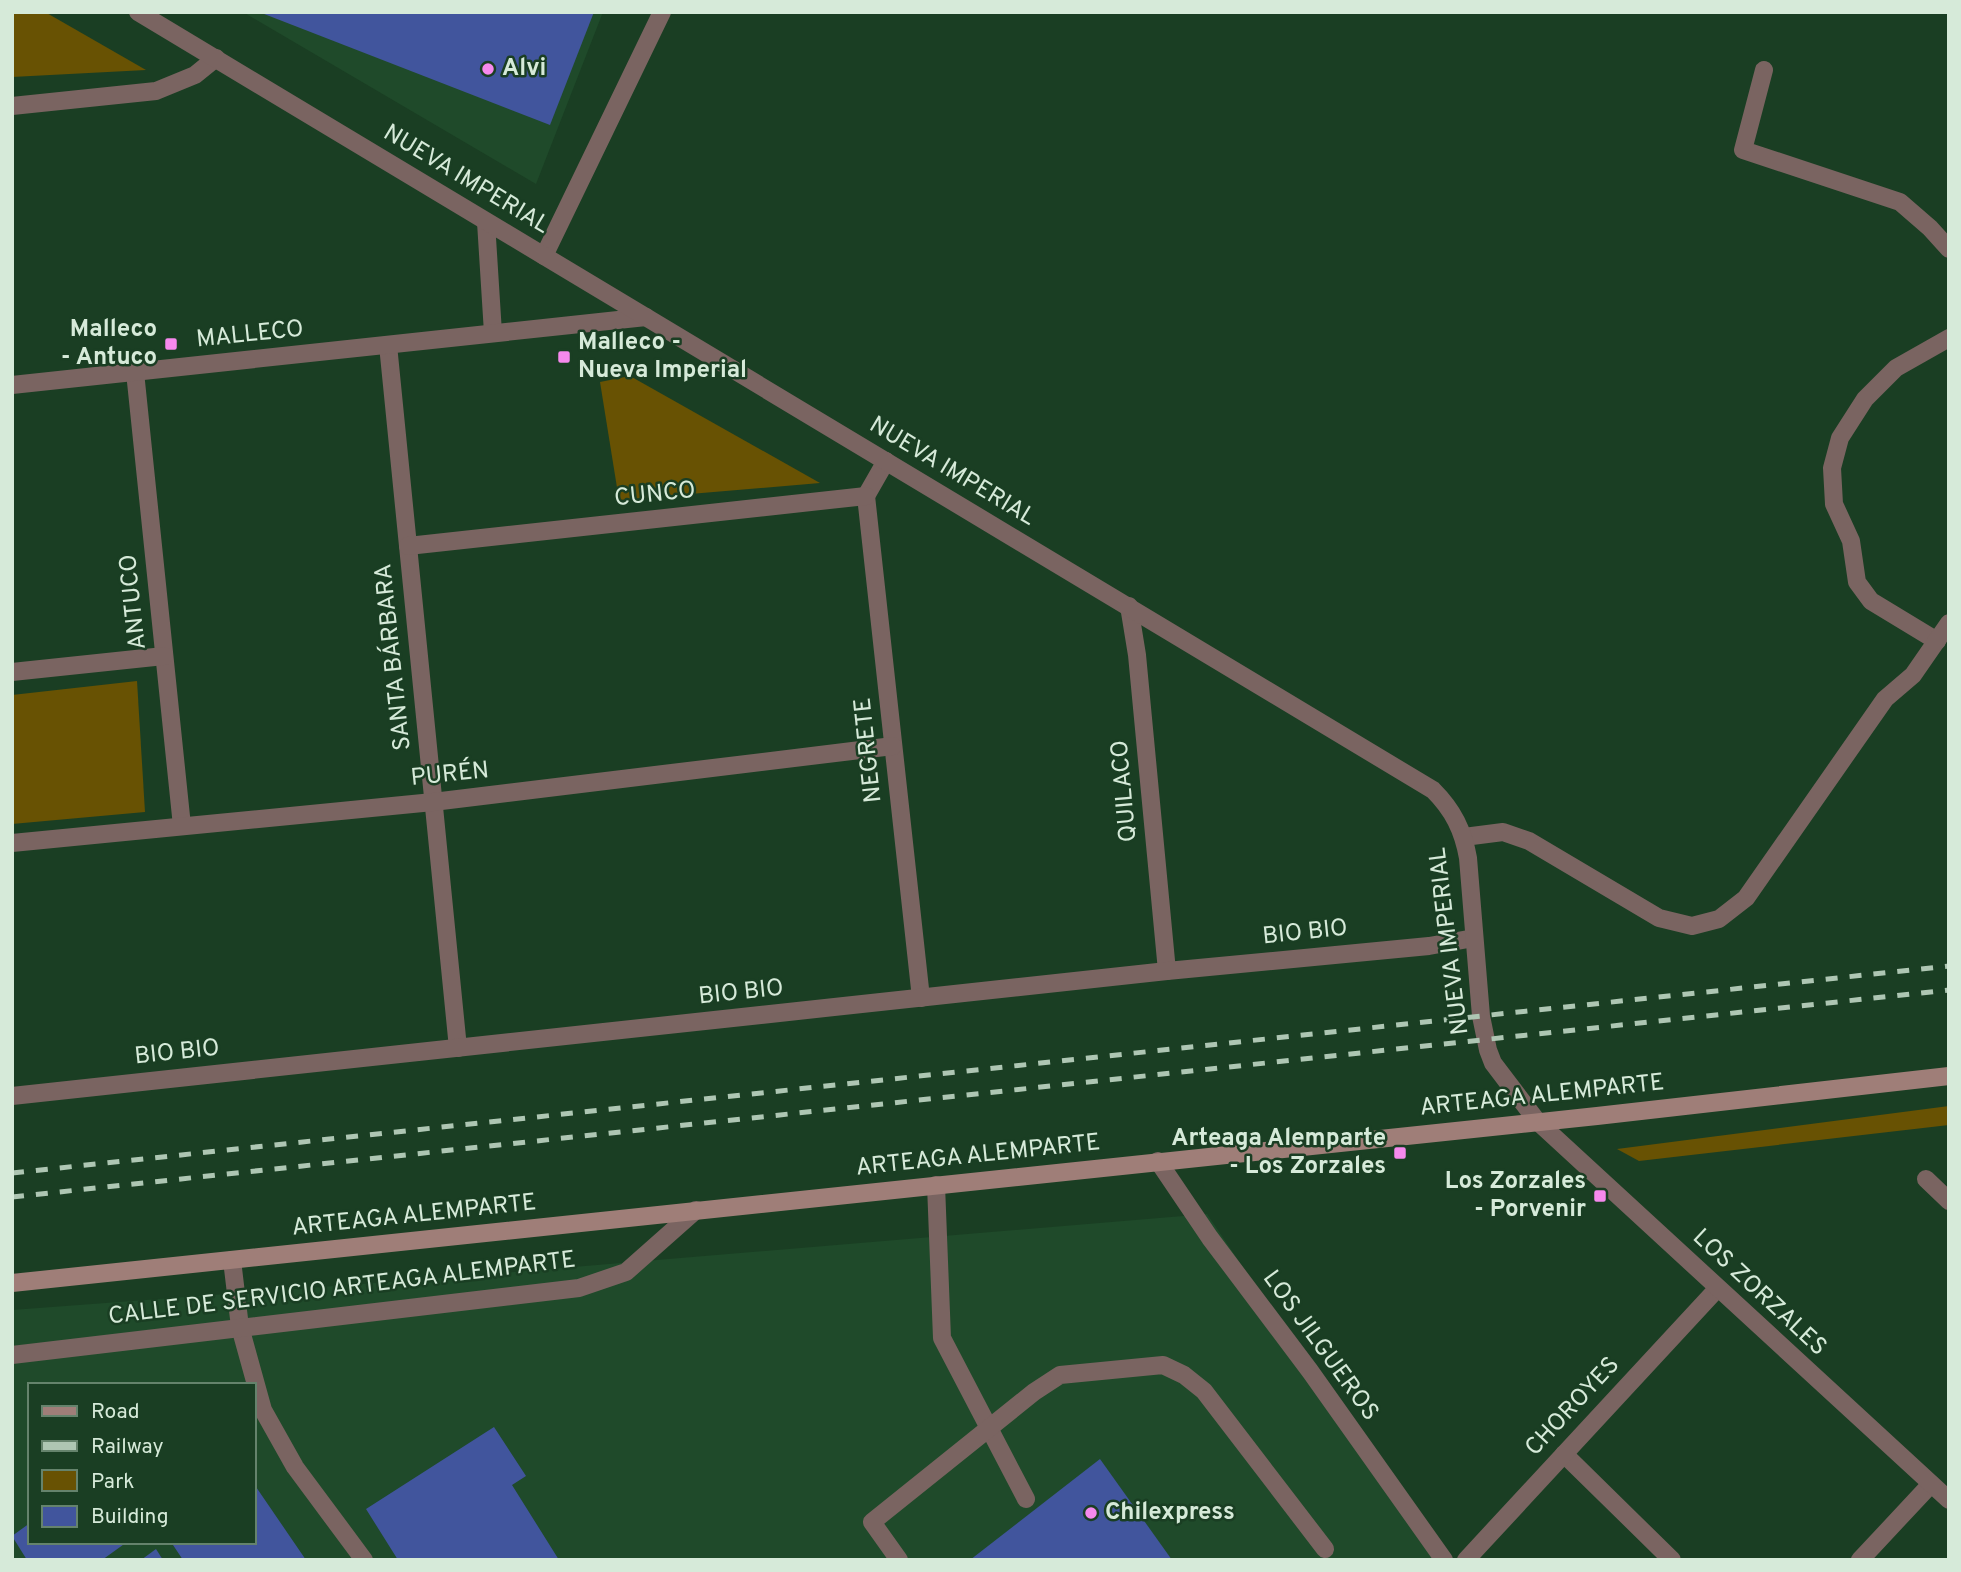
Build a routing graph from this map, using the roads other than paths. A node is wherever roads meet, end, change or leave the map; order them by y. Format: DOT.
graph roads {
  1 [pos="138,12"];
  2 [pos="662,12"];
  3 [pos="216,58"];
  4 [pos="1764,71"];
  5 [pos="12,106"];
  6 [pos="486,222"];
  7 [pos="1949,249"];
  8 [pos="544,256"];
  9 [pos="646,317"];
  10 [pos="494,334"];
  11 [pos="1949,338"];
  12 [pos="388,345"];
  13 [pos="135,372"];
  14 [pos="12,385"];
  15 [pos="886,461"];
  16 [pos="866,496"];
  17 [pos="408,546"];
  18 [pos="1129,606"];
  19 [pos="1949,623"];
  20 [pos="1937,640"];
  21 [pos="164,656"];
  22 [pos="12,672"];
  23 [pos="893,747"];
  24 [pos="433,802"];
  25 [pos="182,826"];
  26 [pos="1464,837"];
  27 [pos="12,843"];
  28 [pos="1475,938"];
  29 [pos="1167,971"];
  30 [pos="921,998"];
  31 [pos="458,1048"];
  32 [pos="1949,1076"];
  33 [pos="12,1096"];
  34 [pos="1537,1121"];
  35 [pos="1158,1161"];
  36 [pos="1926,1179"];
  37 [pos="936,1185"];
  38 [pos="1949,1201"];
  39 [pos="696,1210"];
  40 [pos="232,1260"];
  41 [pos="12,1283"];
  42 [pos="1717,1289"];
  43 [pos="240,1327"];
  44 [pos="12,1355"];
  45 [pos="256,1383"];
  46 [pos="256,1385"];
  47 [pos="990,1429"];
  48 [pos="1564,1454"];
  49 [pos="1931,1484"];
  50 [pos="1026,1499"];
  51 [pos="1949,1500"];
  52 [pos="1325,1549"];
  53 [pos="364,1560"];
  54 [pos="899,1560"];
  55 [pos="1444,1560"];
  56 [pos="1466,1560"];
  57 [pos="1672,1560"];
  58 [pos="1860,1560"];
  1 -- 3 [label="street, NUEVA IMPERIAL"];
  2 -- 8 [label="street"];
  3 -- 5 [label="street"];
  3 -- 6 [label="street, NUEVA IMPERIAL"];
  4 -- 7 [label="street"];
  6 -- 8 [label="street, NUEVA IMPERIAL"];
  6 -- 10 [label="street"];
  8 -- 9 [label="street, NUEVA IMPERIAL"];
  9 -- 10 [label="street, MALLECO"];
  9 -- 15 [label="street, NUEVA IMPERIAL"];
  10 -- 12 [label="street, MALLECO"];
  11 -- 20 [label="street"];
  12 -- 13 [label="street, MALLECO"];
  12 -- 17 [label="street, SANTA BÁRBARA"];
  13 -- 14 [label="street, MALLECO"];
  13 -- 21 [label="street, ANTUCO"];
  15 -- 16 [label="street"];
  15 -- 18 [label="street, NUEVA IMPERIAL"];
  16 -- 17 [label="street, CUNCO"];
  16 -- 23 [label="street, NEGRETE"];
  17 -- 24 [label="street, SANTA BÁRBARA"];
  18 -- 26 [label="street, NUEVA IMPERIAL"];
  18 -- 29 [label="street, QUILACO"];
  19 -- 20 [label="street"];
  20 -- 26 [label="street"];
  21 -- 22 [label="street"];
  21 -- 25 [label="street, ANTUCO"];
  23 -- 24 [label="street, PURÉN"];
  23 -- 30 [label="street, NEGRETE"];
  24 -- 25 [label="street, PURÉN"];
  24 -- 31 [label="street, SANTA BÁRBARA"];
  25 -- 27 [label="street, PURÉN"];
  26 -- 28 [label="street, NUEVA IMPERIAL"];
  28 -- 29 [label="street, BIO BIO"];
  28 -- 34 [label="street, NUEVA IMPERIAL"];
  29 -- 30 [label="street, BIO BIO"];
  30 -- 31 [label="street, BIO BIO"];
  31 -- 33 [label="street, BIO BIO"];
  32 -- 34 [label="main road, ARTEAGA ALEMPARTE"];
  34 -- 35 [label="main road, ARTEAGA ALEMPARTE"];
  34 -- 42 [label="street, LOS ZORZALES"];
  35 -- 37 [label="main road, ARTEAGA ALEMPARTE"];
  35 -- 55 [label="street, LOS JILGUEROS"];
  36 -- 38 [label="street"];
  37 -- 39 [label="main road, ARTEAGA ALEMPARTE"];
  37 -- 47 [label="street"];
  39 -- 40 [label="main road, ARTEAGA ALEMPARTE"];
  39 -- 43 [label="street, CALLE DE SERVICIO ARTEAGA ALEMPARTE"];
  40 -- 41 [label="main road, ARTEAGA ALEMPARTE"];
  40 -- 43 [label="street"];
  42 -- 48 [label="street, CHOROYES"];
  42 -- 49 [label="street, LOS ZORZALES"];
  43 -- 44 [label="street, CALLE DE SERVICIO ARTEAGA ALEMPARTE"];
  43 -- 45 [label="street"];
  46 -- 53 [label="street"];
  47 -- 50 [label="street"];
  47 -- 52 [label="street"];
  47 -- 54 [label="street"];
  48 -- 56 [label="street, CHOROYES"];
  48 -- 57 [label="street"];
  49 -- 51 [label="street, LOS ZORZALES"];
  49 -- 58 [label="street"];
}
